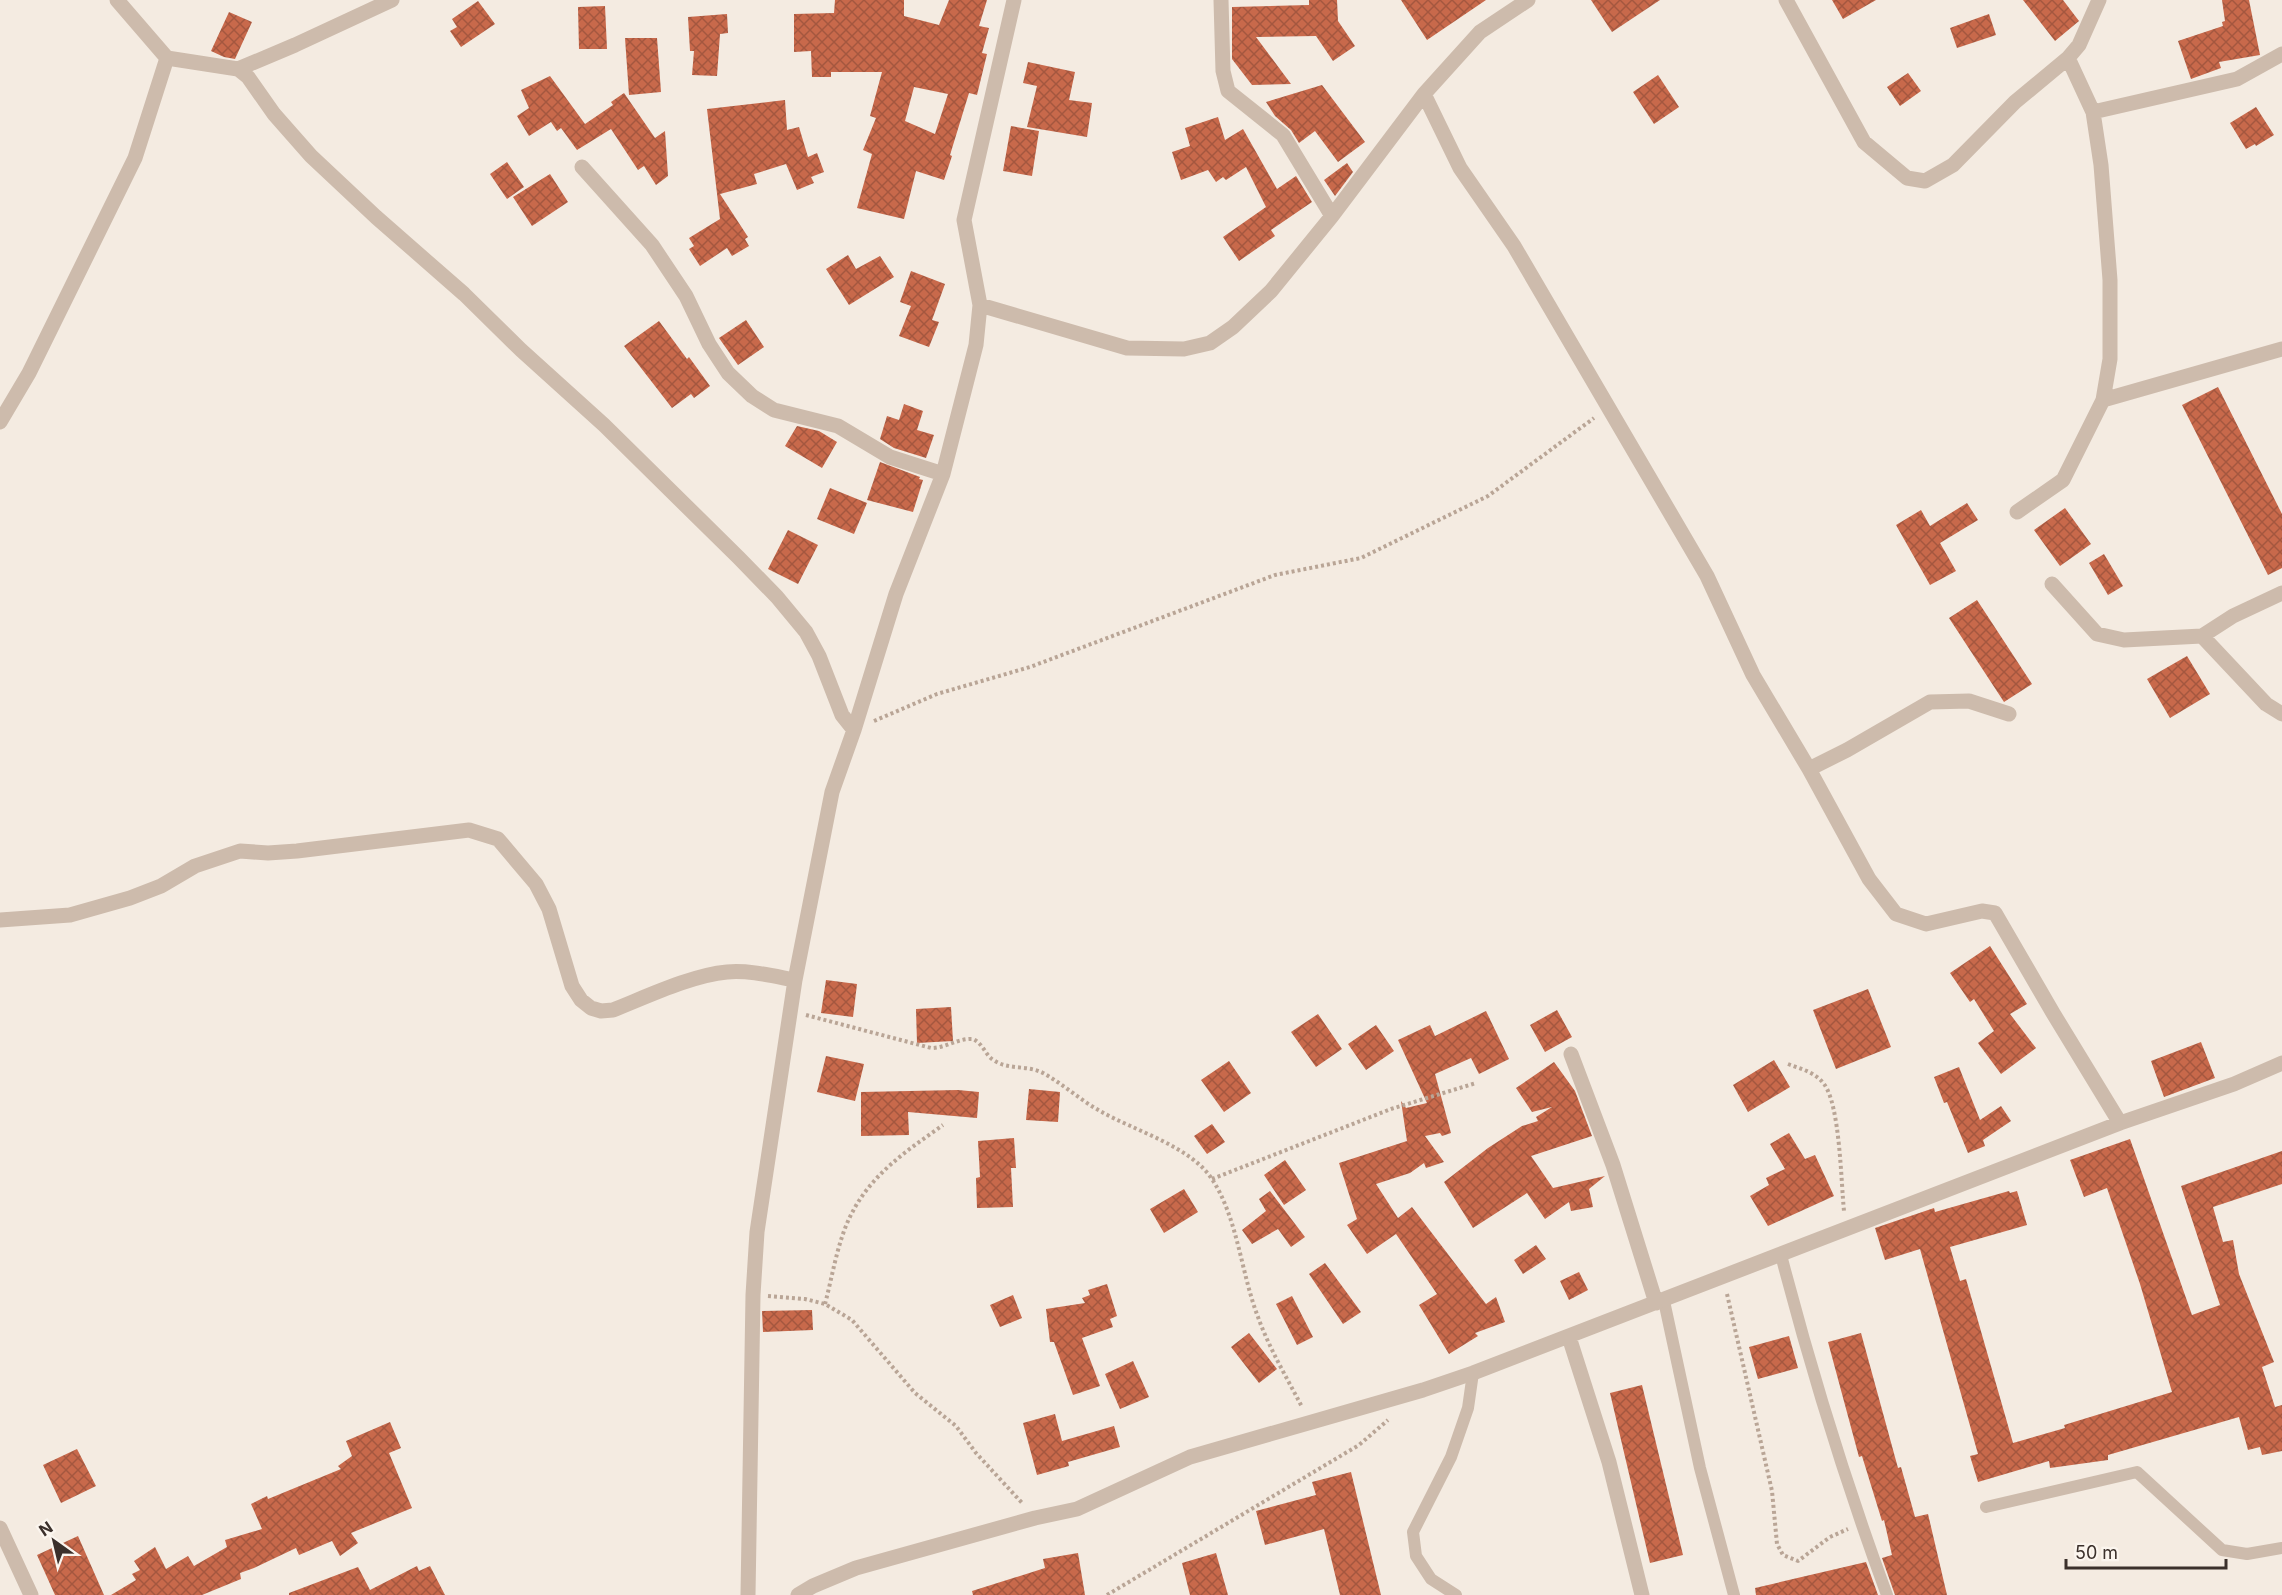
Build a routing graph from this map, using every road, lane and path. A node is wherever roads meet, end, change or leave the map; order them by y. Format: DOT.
graph roads {
  1 [pos="117,0"];
  2 [pos="392,0"];
  3 [pos="1014,0"];
  4 [pos="1221,0"];
  5 [pos="1528,0"];
  6 [pos="1786,0"];
  7 [pos="2099,0"];
  8 [pos="2282,54"];
  9 [pos="167,58"];
  10 [pos="2068,58"];
  11 [pos="238,69"];
  12 [pos="1424,94"];
  13 [pos="2093,112"];
  14 [pos="582,167"];
  15 [pos="1332,216"];
  16 [pos="980,305"];
  17 [pos="2282,349"];
  18 [pos="2103,400"];
  19 [pos="1609,407"];
  20 [pos="0,422"];
  21 [pos="943,474"];
  22 [pos="2017,512"];
  23 [pos="2052,584"];
  24 [pos="2282,593"];
  25 [pos="2202,636"];
  26 [pos="2009,714"];
  27 [pos="2282,714"];
  28 [pos="854,730"];
  29 [pos="1809,769"];
  30 [pos="0,920"];
  31 [pos="795,980"];
  32 [pos="790,1011"];
  33 [pos="1571,1054"];
  34 [pos="2282,1063"];
  35 [pos="1788,1064"];
  36 [pos="1476,1083"];
  37 [pos="2120,1123"];
  38 [pos="943,1125"];
  39 [pos="1212,1179"];
  40 [pos="1845,1230"];
  41 [pos="1781,1255"];
  42 [pos="1723,1276"];
  43 [pos="753,1295"];
  44 [pos="1660,1302"];
  45 [pos="825,1305"];
  46 [pos="1569,1337"];
  47 [pos="1473,1373"];
  48 [pos="1391,1417"];
  49 [pos="1310,1422"];
  50 [pos="1986,1507"];
  51 [pos="1035,1518"];
  52 [pos="1860,1523"];
  53 [pos="0,1528"];
  54 [pos="2282,1548"];
  55 [pos="31,1595"];
  56 [pos="748,1595"];
  57 [pos="798,1595"];
  58 [pos="1107,1595"];
  59 [pos="1456,1595"];
  60 [pos="1642,1595"];
  61 [pos="1734,1595"];
  62 [pos="1887,1595"];
  1 -- 9 [label="street"];
  2 -- 11 [label="street"];
  3 -- 16 [label="street"];
  4 -- 15 [label="street"];
  5 -- 12 [label="street"];
  6 -- 10 [label="street"];
  7 -- 10 [label="street"];
  8 -- 13 [label="street"];
  9 -- 11 [label="street"];
  9 -- 20 [label="street"];
  10 -- 13 [label="street"];
  11 -- 28 [label="street"];
  12 -- 15 [label="street"];
  12 -- 19 [label="street"];
  13 -- 18 [label="street"];
  14 -- 21 [label="street"];
  15 -- 16 [label="street"];
  16 -- 21 [label="street"];
  17 -- 18 [label="street"];
  18 -- 22 [label="street"];
  19 -- 28 [label="path"];
  19 -- 29 [label="street"];
  21 -- 28 [label="street"];
  23 -- 25 [label="street"];
  24 -- 25 [label="street"];
  25 -- 27 [label="street"];
  26 -- 29 [label="street"];
  28 -- 31 [label="street"];
  29 -- 37 [label="street"];
  30 -- 31 [label="street"];
  31 -- 32 [label="street"];
  32 -- 39 [label="path"];
  32 -- 43 [label="street"];
  33 -- 44 [label="street"];
  34 -- 37 [label="street"];
  35 -- 40 [label="path"];
  36 -- 39 [label="path"];
  37 -- 40 [label="street"];
  38 -- 45 [label="path"];
  39 -- 49 [label="path"];
  40 -- 41 [label="street"];
  41 -- 42 [label="street"];
  41 -- 52 [label="lane"];
  42 -- 44 [label="street"];
  42 -- 52 [label="path"];
  43 -- 45 [label="path"];
  43 -- 56 [label="street"];
  44 -- 46 [label="street"];
  44 -- 61 [label="lane"];
  45 -- 51 [label="path"];
  46 -- 47 [label="street"];
  46 -- 60 [label="street"];
  47 -- 49 [label="street"];
  47 -- 59 [label="lane"];
  48 -- 58 [label="path"];
  49 -- 51 [label="street"];
  50 -- 54 [label="lane"];
  51 -- 57 [label="street"];
  52 -- 62 [label="lane"];
  53 -- 55 [label="street"];
}
